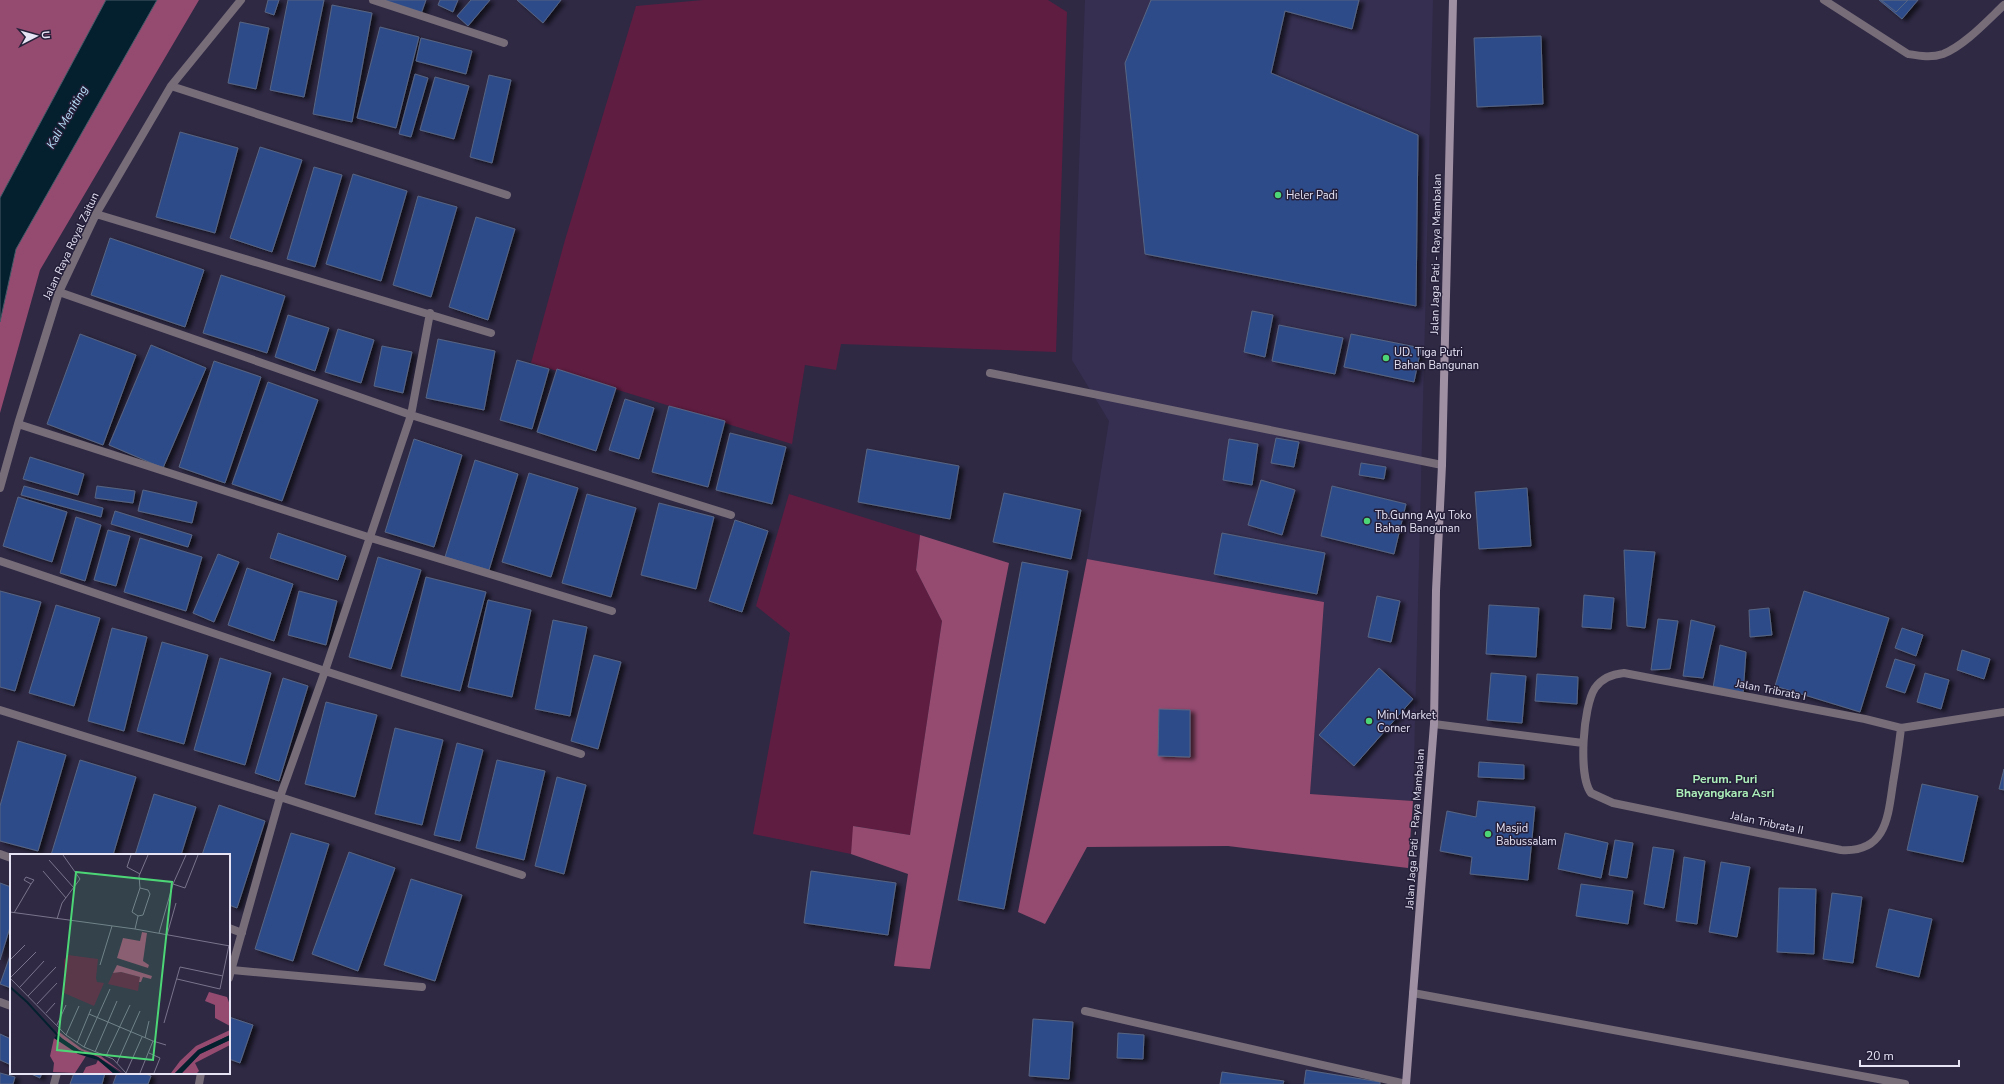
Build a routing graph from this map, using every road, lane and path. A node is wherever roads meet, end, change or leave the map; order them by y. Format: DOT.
graph roads {
  1 [pos="241,0"];
  2 [pos="373,0"];
  3 [pos="1454,0"];
  4 [pos="1824,0"];
  5 [pos="2004,5"];
  6 [pos="504,42"];
  7 [pos="171,86"];
  8 [pos="507,195"];
  9 [pos="96,214"];
  10 [pos="60,292"];
  11 [pos="430,313"];
  12 [pos="491,333"];
  13 [pos="990,373"];
  14 [pos="411,415"];
  15 [pos="18,424"];
  16 [pos="1442,465"];
  17 [pos="0,488"];
  18 [pos="731,515"];
  19 [pos="371,538"];
  20 [pos="0,562"];
  21 [pos="612,611"];
  22 [pos="325,671"];
  23 [pos="0,710"];
  24 [pos="2004,712"];
  25 [pos="1434,724"];
  26 [pos="1902,728"];
  27 [pos="1583,743"];
  28 [pos="580,754"];
  29 [pos="280,797"];
  30 [pos="0,854"];
  31 [pos="10,858"];
  32 [pos="522,875"];
  33 [pos="230,928"];
  34 [pos="242,933"];
  35 [pos="232,970"];
  36 [pos="230,975"];
  37 [pos="422,987"];
  38 [pos="1413,993"];
  39 [pos="0,1002"];
  40 [pos="10,1006"];
  41 [pos="1086,1011"];
  42 [pos="57,1074"];
  43 [pos="201,1074"];
  44 [pos="54,1084"];
  45 [pos="199,1084"];
  46 [pos="1407,1084"];
  47 [pos="1905,1084"];
  1 -- 7 [label="street, Jalan Raya Royal Zaitun"];
  2 -- 6 [label="street"];
  3 -- 16 [label="street, Jalan Jaga Pati - Raya Mambalan"];
  4 -- 5 [label="street"];
  7 -- 8 [label="street"];
  7 -- 9 [label="street, Jalan Raya Royal Zaitun"];
  9 -- 10 [label="street, Jalan Raya Royal Zaitun"];
  9 -- 11 [label="street"];
  10 -- 14 [label="street"];
  10 -- 15 [label="street, Jalan Raya Royal Zaitun"];
  11 -- 12 [label="street"];
  11 -- 14 [label="street"];
  13 -- 16 [label="street"];
  14 -- 18 [label="street"];
  14 -- 19 [label="street"];
  15 -- 17 [label="street, Jalan Raya Royal Zaitun"];
  15 -- 19 [label="street"];
  16 -- 25 [label="street, Jalan Jaga Pati - Raya Mambalan"];
  19 -- 21 [label="street"];
  19 -- 22 [label="street"];
  20 -- 22 [label="street"];
  22 -- 28 [label="street"];
  22 -- 29 [label="street"];
  23 -- 29 [label="street"];
  24 -- 26 [label="street, Jalan Tribrata I"];
  25 -- 27 [label="street"];
  25 -- 38 [label="street, Jalan Jaga Pati - Raya Mambalan"];
  26 -- 27 [label="street, Jalan Tribrata I"];
  26 -- 27 [label="street, Jalan Tribrata II"];
  29 -- 32 [label="street"];
  29 -- 34 [label="street"];
  30 -- 31 [label="street"];
  33 -- 34 [label="street"];
  34 -- 35 [label="street"];
  35 -- 36 [label="street"];
  35 -- 37 [label="street"];
  38 -- 46 [label="street, Jalan Jaga Pati - Raya Mambalan"];
  38 -- 47 [label="street"];
  39 -- 40 [label="street"];
  41 -- 46 [label="street"];
  42 -- 44 [label="street"];
  43 -- 45 [label="street"];
}
